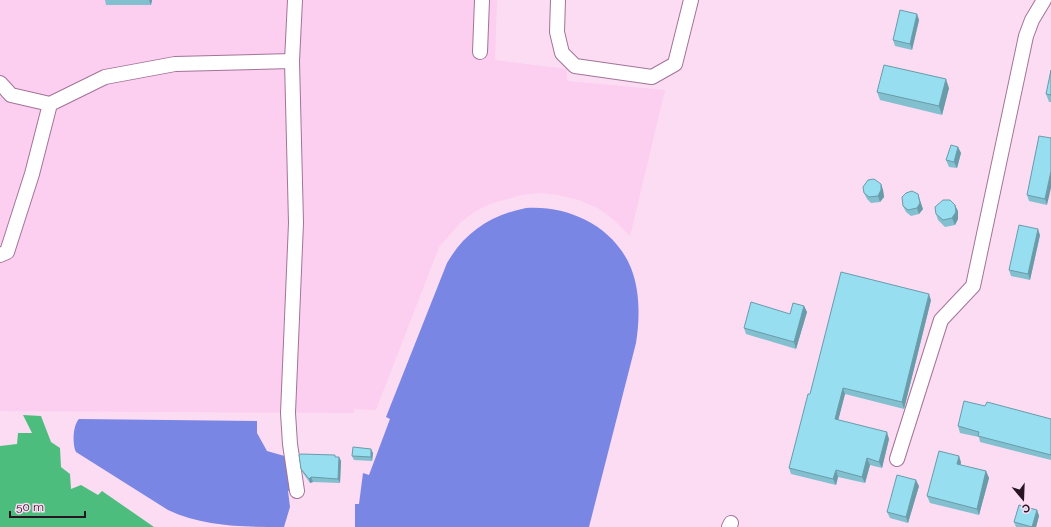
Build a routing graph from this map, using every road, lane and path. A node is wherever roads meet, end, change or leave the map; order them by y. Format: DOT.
graph roads {
  1 [pos="295,0"];
  2 [pos="482,0"];
  3 [pos="558,0"];
  4 [pos="691,0"];
  5 [pos="1044,0"];
  6 [pos="480,52"];
  7 [pos="292,61"];
  8 [pos="0,83"];
  9 [pos="50,104"];
  10 [pos="0,255"];
  11 [pos="897,459"];
  12 [pos="297,491"];
  1 -- 7 [label="lane"];
  2 -- 6 [label="lane"];
  3 -- 4 [label="lane"];
  5 -- 11 [label="lane"];
  7 -- 9 [label="lane"];
  7 -- 12 [label="lane"];
  8 -- 9 [label="lane"];
  9 -- 10 [label="lane"];
}
